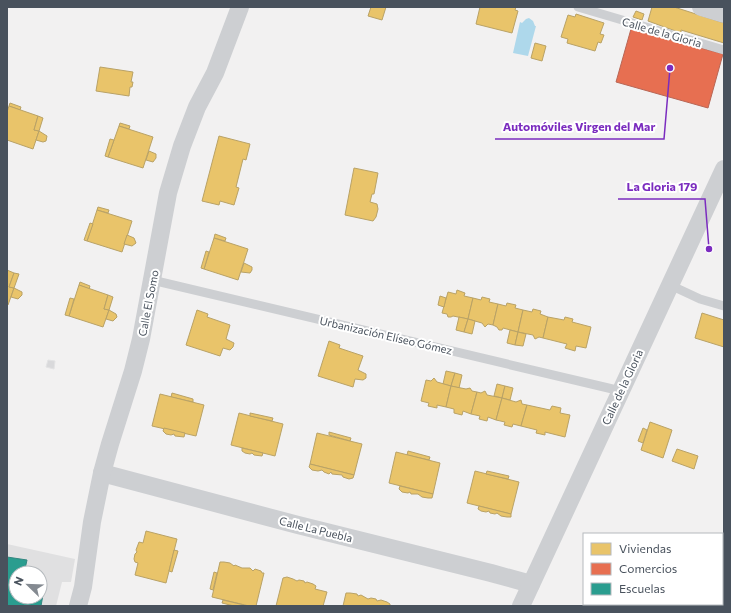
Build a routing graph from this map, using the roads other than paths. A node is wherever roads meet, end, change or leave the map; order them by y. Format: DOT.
graph roads {
  1 [pos="240,7"];
  2 [pos="578,7"];
  3 [pos="701,7"];
  4 [pos="724,14"];
  5 [pos="724,50"];
  6 [pos="724,169"];
  7 [pos="152,280"];
  8 [pos="670,285"];
  9 [pos="724,306"];
  10 [pos="621,391"];
  11 [pos="102,473"];
  12 [pos="531,584"];
  13 [pos="78,606"];
  14 [pos="521,606"];
  1 -- 7 [label="street, Calle El Somo"];
  2 -- 5 [label="lane, Calle de la Gloria"];
  3 -- 4 [label="street"];
  6 -- 8 [label="street, Calle de la Gloria"];
  7 -- 10 [label="lane, Urbanización Elíseo Gómez"];
  7 -- 11 [label="street, Calle El Somo"];
  8 -- 9 [label="lane"];
  8 -- 10 [label="street, Calle de la Gloria"];
  10 -- 12 [label="street, Calle de la Gloria"];
  11 -- 12 [label="street, Calle La Puebla"];
  11 -- 13 [label="street, Calle El Somo"];
  12 -- 14 [label="street, Calle de la Gloria"];
}
